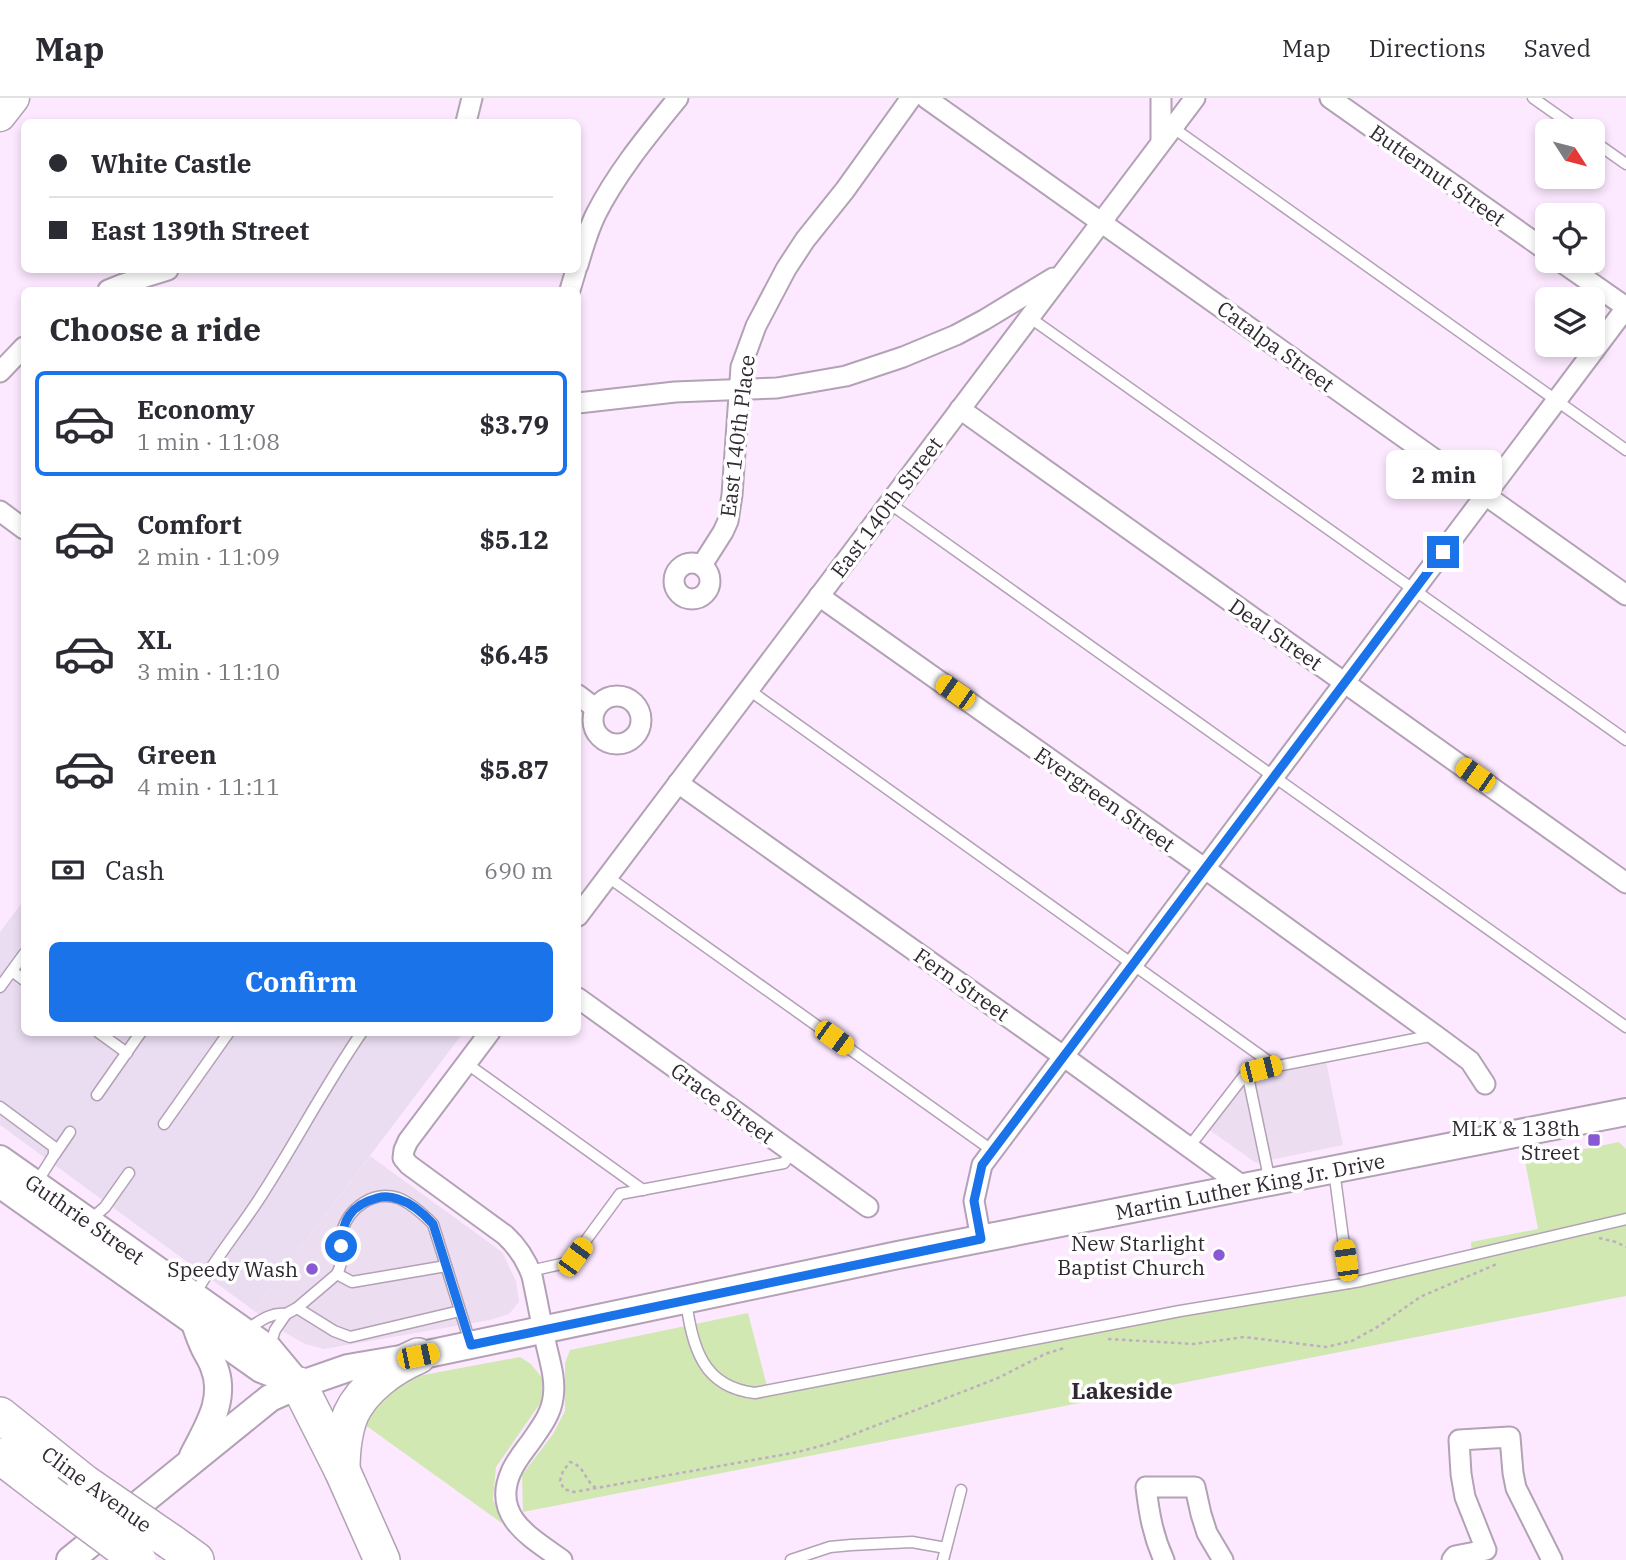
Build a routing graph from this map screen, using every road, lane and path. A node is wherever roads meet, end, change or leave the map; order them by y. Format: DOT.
graph roads {
  1 [pos="14,98"];
  2 [pos="472,98"];
  3 [pos="678,98"];
  4 [pos="911,98"];
  5 [pos="926,98"];
  6 [pos="1161,98"];
  7 [pos="1195,98"];
  8 [pos="1330,98"];
  9 [pos="1533,98"];
  10 [pos="0,116"];
  11 [pos="467,119"];
  12 [pos="1563,119"];
  13 [pos="1167,135"];
  14 [pos="1605,149"];
  15 [pos="1626,164"];
  16 [pos="1102,221"];
  17 [pos="1535,243"];
  18 [pos="581,247"];
  19 [pos="1063,272"];
  20 [pos="158,273"];
  21 [pos="1577,273"];
  22 [pos="116,287"];
  23 [pos="1626,307"];
  24 [pos="1029,317"];
  25 [pos="21,350"];
  26 [pos="0,372"];
  27 [pos="740,390"];
  28 [pos="1556,401"];
  29 [pos="581,403"];
  30 [pos="960,409"];
  31 [pos="1626,450"];
  32 [pos="1485,495"];
  33 [pos="890,503"];
  34 [pos="0,512"];
  35 [pos="21,527"];
  36 [pos="702,565"];
  37 [pos="1414,590"];
  38 [pos="1626,595"];
  39 [pos="819,596"];
  40 [pos="1345,682"];
  41 [pos="748,690"];
  42 [pos="581,697"];
  43 [pos="596,708"];
  44 [pos="1626,740"];
  45 [pos="1274,776"];
  46 [pos="678,783"];
  47 [pos="1204,868"];
  48 [pos="608,877"];
  49 [pos="1626,883"];
  50 [pos="581,912"];
  51 [pos="21,958"];
  52 [pos="1132,964"];
  53 [pos="12,971"];
  54 [pos="21,978"];
  55 [pos="0,987"];
  56 [pos="581,1001"];
  57 [pos="1626,1027"];
  58 [pos="1436,1035"];
  59 [pos="104,1036"];
  60 [pos="138,1036"];
  61 [pos="226,1036"];
  62 [pos="359,1036"];
  63 [pos="487,1036"];
  64 [pos="127,1053"];
  65 [pos="1063,1056"];
  66 [pos="466,1063"];
  67 [pos="1275,1066"];
  68 [pos="1247,1072"];
  69 [pos="1485,1084"];
  70 [pos="97,1095"];
  71 [pos="0,1107"];
  72 [pos="1626,1112"];
  73 [pos="164,1124"];
  74 [pos="70,1132"];
  75 [pos="1189,1147"];
  76 [pos="993,1151"];
  77 [pos="792,1152"];
  78 [pos="54,1155"];
  79 [pos="0,1159"];
  80 [pos="1334,1169"];
  81 [pos="129,1173"];
  82 [pos="1270,1182"];
  83 [pos="0,1184"];
  84 [pos="1244,1187"];
  85 [pos="643,1190"];
  86 [pos="30,1193"];
  87 [pos="868,1207"];
  88 [pos="1626,1219"];
  89 [pos="82,1230"];
  90 [pos="1593,1237"];
  91 [pos="981,1239"];
  92 [pos="1626,1247"];
  93 [pos="1508,1259"];
  94 [pos="446,1266"];
  95 [pos="530,1271"];
  96 [pos="337,1274"];
  97 [pos="1349,1283"];
  98 [pos="686,1300"];
  99 [pos="297,1308"];
  100 [pos="194,1309"];
  101 [pos="460,1311"];
  102 [pos="286,1314"];
  103 [pos="543,1330"];
  104 [pos="244,1331"];
  105 [pos="1101,1339"];
  106 [pos="471,1345"];
  107 [pos="1067,1347"];
  108 [pos="269,1349"];
  109 [pos="418,1356"];
  110 [pos="299,1385"];
  111 [pos="0,1415"];
  112 [pos="0,1456"];
  113 [pos="188,1465"];
  114 [pos="342,1470"];
  115 [pos="596,1488"];
  116 [pos="961,1490"];
  117 [pos="946,1548"];
  118 [pos="183,1551"];
  119 [pos="70,1560"];
  120 [pos="138,1560"];
  121 [pos="382,1560"];
  122 [pos="562,1560"];
  123 [pos="791,1560"];
  124 [pos="943,1560"];
  125 [pos="1164,1560"];
  126 [pos="1223,1560"];
  127 [pos="1452,1560"];
  128 [pos="1552,1560"];
  1 -- 10 [label="main road"];
  2 -- 11 [label="street"];
  3 -- 18 [label="street"];
  4 -- 27 [label="street, East 140th Place"];
  5 -- 16 [label="street, Catalpa Street"];
  6 -- 13 [label="street"];
  7 -- 13 [label="street, East 140th Street"];
  8 -- 17 [label="street, Butternut Street"];
  9 -- 12 [label="lane"];
  13 -- 16 [label="street, East 140th Street"];
  13 -- 28 [label="lane"];
  14 -- 15 [label="lane"];
  16 -- 19 [label="street, East 140th Street"];
  16 -- 32 [label="street, Catalpa Street"];
  19 -- 24 [label="street, East 140th Street"];
  19 -- 27 [label="street"];
  20 -- 22 [label="street"];
  21 -- 23 [label="street"];
  23 -- 28 [label="street"];
  24 -- 30 [label="street, East 140th Street"];
  24 -- 37 [label="lane"];
  25 -- 26 [label="street"];
  27 -- 29 [label="street"];
  27 -- 36 [label="street, East 140th Place"];
  28 -- 31 [label="lane"];
  28 -- 32 [label="street"];
  30 -- 33 [label="street, East 140th Street"];
  30 -- 40 [label="street, Deal Street"];
  32 -- 37 [label="street"];
  32 -- 38 [label="street, Catalpa Street"];
  33 -- 39 [label="street, East 140th Street"];
  33 -- 45 [label="lane"];
  34 -- 35 [label="street"];
  37 -- 40 [label="street"];
  37 -- 44 [label="lane"];
  39 -- 41 [label="street, East 140th Street"];
  39 -- 47 [label="street, Evergreen Street"];
  40 -- 45 [label="street"];
  40 -- 49 [label="street, Deal Street"];
  41 -- 46 [label="street, East 140th Street"];
  41 -- 52 [label="lane"];
  42 -- 43 [label="street"];
  45 -- 47 [label="street"];
  45 -- 57 [label="lane"];
  46 -- 48 [label="street, East 140th Street"];
  46 -- 65 [label="street, Fern Street"];
  47 -- 52 [label="street"];
  47 -- 58 [label="street, Evergreen Street"];
  48 -- 50 [label="street, East 140th Street"];
  48 -- 76 [label="lane"];
  51 -- 53 [label="lane"];
  52 -- 65 [label="street"];
  52 -- 67 [label="lane"];
  53 -- 54 [label="lane"];
  53 -- 55 [label="lane"];
  56 -- 77 [label="street, Grace Street"];
  58 -- 67 [label="lane"];
  58 -- 69 [label="street, Evergreen Street"];
  59 -- 64 [label="lane"];
  60 -- 64 [label="lane"];
  61 -- 73 [label="lane"];
  62 -- 100 [label="lane"];
  63 -- 66 [label="street"];
  64 -- 70 [label="lane"];
  65 -- 75 [label="street, Fern Street"];
  65 -- 76 [label="street"];
  66 -- 85 [label="lane"];
  66 -- 95 [label="street"];
  67 -- 68 [label="lane"];
  68 -- 75 [label="lane"];
  68 -- 82 [label="lane"];
  71 -- 78 [label="lane"];
  72 -- 80 [label="main road, Martin Luther King Jr. Drive"];
  74 -- 78 [label="lane"];
  75 -- 84 [label="street, Fern Street"];
  76 -- 91 [label="street"];
  77 -- 85 [label="lane"];
  77 -- 87 [label="street, Grace Street"];
  78 -- 86 [label="lane"];
  79 -- 86 [label="main road, Guthrie Street"];
  80 -- 82 [label="main road, Martin Luther King Jr. Drive"];
  80 -- 97 [label="lane"];
  81 -- 89 [label="lane"];
  82 -- 84 [label="main road, Martin Luther King Jr. Drive"];
  83 -- 86 [label="main road, Guthrie Street"];
  84 -- 91 [label="main road, Martin Luther King Jr. Drive"];
  85 -- 95 [label="lane"];
  86 -- 89 [label="main road, Guthrie Street"];
  88 -- 97 [label="lane"];
  89 -- 100 [label="main road, Guthrie Street"];
  90 -- 92 [label="path"];
  91 -- 98 [label="main road, Martin Luther King Jr. Drive"];
  93 -- 105 [label="path"];
  94 -- 96 [label="lane"];
  94 -- 96 [label="lane"];
  94 -- 101 [label="lane"];
  95 -- 103 [label="street"];
  96 -- 99 [label="lane"];
  97 -- 98 [label="lane"];
  98 -- 103 [label="main road, Martin Luther King Jr. Drive"];
  99 -- 101 [label="lane"];
  99 -- 102 [label="lane"];
  100 -- 104 [label="main road, Guthrie Street"];
  100 -- 110 [label="main road, Guthrie Street"];
  100 -- 113 [label="main road"];
  101 -- 106 [label="lane"];
  102 -- 104 [label="lane"];
  102 -- 108 [label="lane"];
  103 -- 106 [label="main road, Martin Luther King Jr. Drive"];
  103 -- 122 [label="street"];
  104 -- 108 [label="main road, Guthrie Street"];
  106 -- 109 [label="main road, Martin Luther King Jr. Drive"];
  107 -- 115 [label="path"];
  108 -- 110 [label="main road, Guthrie Street"];
  109 -- 110 [label="main road, Martin Luther King Jr. Drive"];
  109 -- 114 [label="highway"];
  110 -- 113 [label="main road"];
  110 -- 114 [label="highway"];
  111 -- 118 [label="highway, Cline Avenue, bridge"];
  112 -- 120 [label="highway, Cline Avenue, bridge"];
  113 -- 119 [label="main road"];
  114 -- 121 [label="highway"];
  115 -- 115 [label="path"];
  116 -- 117 [label="lane"];
  117 -- 123 [label="lane"];
  117 -- 124 [label="lane"];
  125 -- 126 [label="street"];
  127 -- 128 [label="street"];
}
